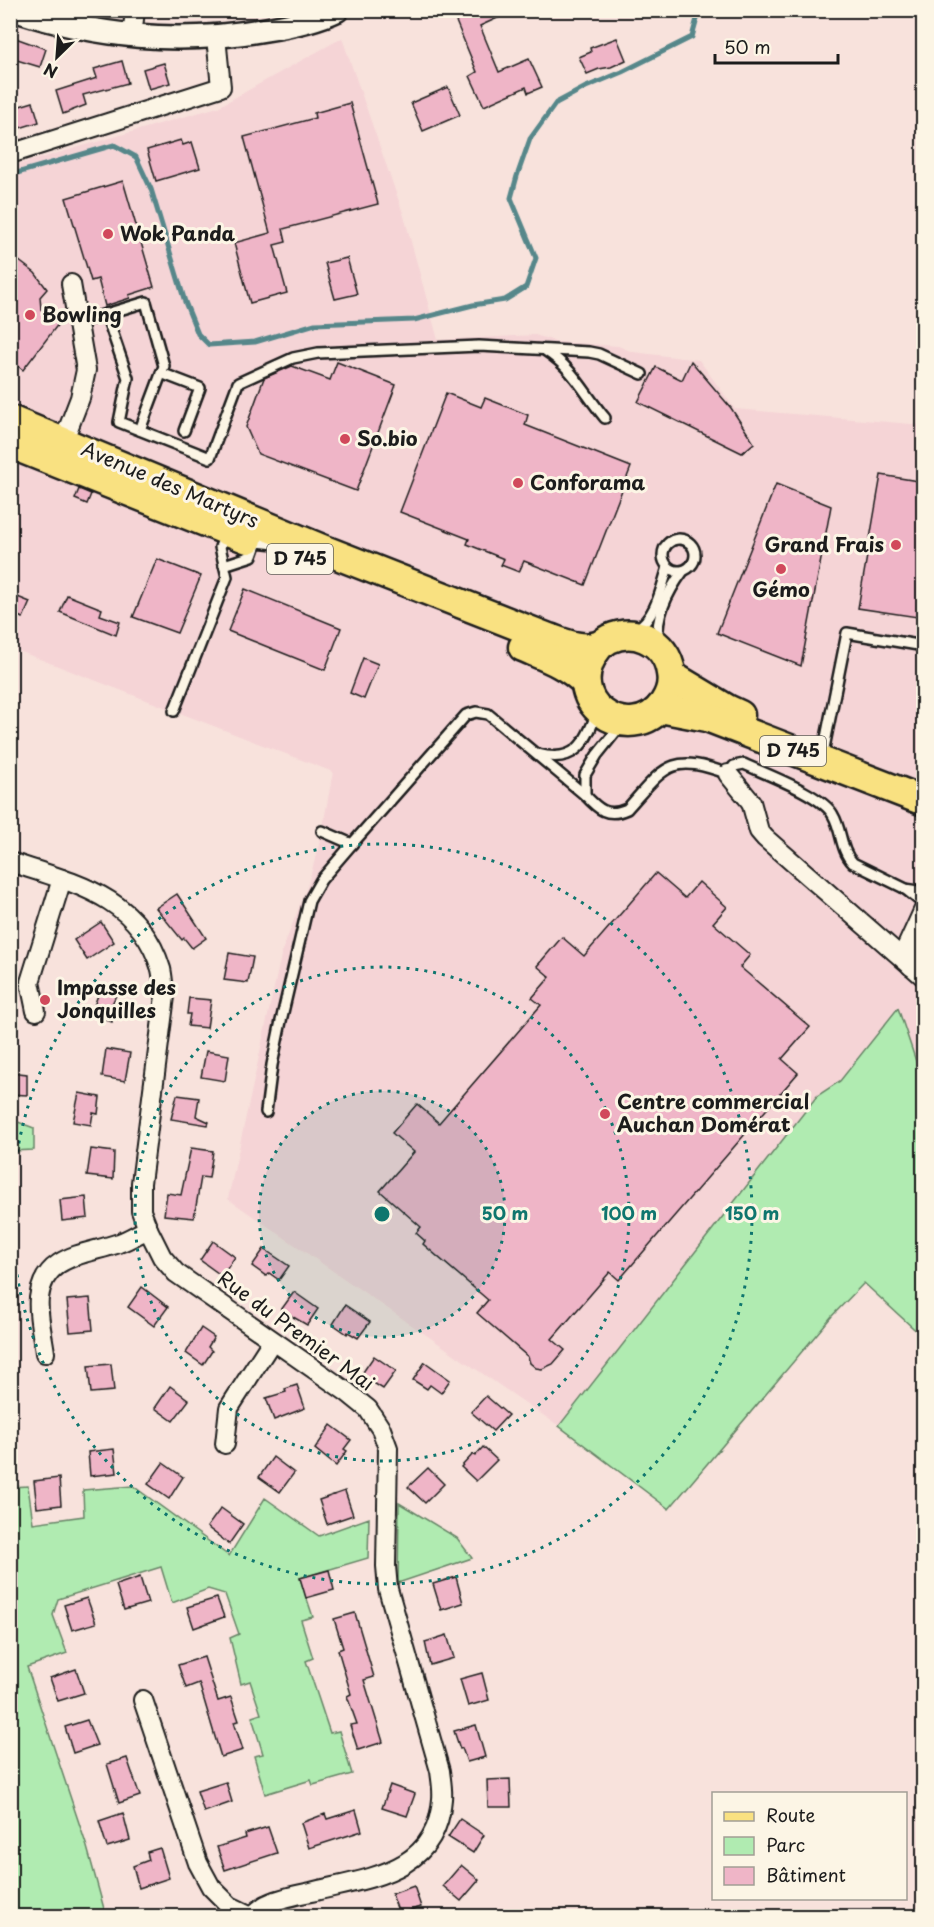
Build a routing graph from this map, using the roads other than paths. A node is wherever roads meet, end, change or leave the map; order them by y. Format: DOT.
graph roads {
  1 [pos="15,10"];
  2 [pos="135,10"];
  3 [pos="338,10"];
  4 [pos="132,37"];
  5 [pos="216,37"];
  6 [pos="10,154"];
  7 [pos="71,284"];
  8 [pos="106,314"];
  9 [pos="78,323"];
  10 [pos="544,350"];
  11 [pos="161,373"];
  12 [pos="642,374"];
  13 [pos="605,418"];
  14 [pos="10,420"];
  15 [pos="140,430"];
  16 [pos="184,431"];
  17 [pos="10,444"];
  18 [pos="59,452"];
  19 [pos="227,530"];
  20 [pos="257,542"];
  21 [pos="322,549"];
  22 [pos="224,565"];
  23 [pos="668,567"];
  24 [pos="683,571"];
  25 [pos="626,635"];
  26 [pos="599,646"];
  27 [pos="924,646"];
  28 [pos="659,647"];
  29 [pos="672,676"];
  30 [pos="585,682"];
  31 [pos="660,708"];
  32 [pos="598,709"];
  33 [pos="174,711"];
  34 [pos="624,722"];
  35 [pos="534,752"];
  36 [pos="816,752"];
  37 [pos="728,774"];
  38 [pos="924,787"];
  39 [pos="585,795"];
  40 [pos="924,801"];
  41 [pos="924,811"];
  42 [pos="322,831"];
  43 [pos="352,844"];
  44 [pos="10,862"];
  45 [pos="62,879"];
  46 [pos="903,888"];
  47 [pos="924,889"];
  48 [pos="924,906"];
  49 [pos="924,947"];
  50 [pos="912,966"];
  51 [pos="36,1011"];
  52 [pos="266,1112"];
  53 [pos="148,1229"];
  54 [pos="272,1341"];
  55 [pos="45,1353"];
  56 [pos="225,1444"];
  57 [pos="143,1700"];
  58 [pos="251,1917"];
  1 -- 4 [label="street"];
  2 -- 4 [label="street"];
  3 -- 5 [label="street"];
  4 -- 5 [label="street"];
  5 -- 6 [label="street"];
  7 -- 9 [label="street"];
  8 -- 9 [label="lane"];
  8 -- 11 [label="lane"];
  8 -- 15 [label="lane"];
  9 -- 18 [label="street"];
  10 -- 12 [label="lane"];
  10 -- 13 [label="lane"];
  10 -- 15 [label="lane"];
  11 -- 15 [label="lane"];
  11 -- 16 [label="lane"];
  14 -- 18 [label="main road, Avenue des Martyrs / D 745"];
  17 -- 18 [label="main road, Avenue des Martyrs / D 745"];
  18 -- 19 [label="main road, Avenue des Martyrs / D 745"];
  18 -- 21 [label="main road, Avenue des Martyrs / D 745"];
  19 -- 20 [label="main road, Avenue des Martyrs / D 745"];
  19 -- 22 [label="lane"];
  20 -- 21 [label="lane"];
  20 -- 22 [label="lane"];
  20 -- 30 [label="main road, Avenue des Martyrs / D 745"];
  21 -- 26 [label="main road, Avenue des Martyrs / D 745"];
  22 -- 33 [label="lane"];
  23 -- 24 [label="lane"];
  23 -- 24 [label="lane"];
  23 -- 25 [label="lane"];
  24 -- 28 [label="lane"];
  25 -- 26 [label="main road"];
  25 -- 28 [label="main road"];
  26 -- 30 [label="main road"];
  27 -- 36 [label="lane"];
  28 -- 29 [label="main road"];
  29 -- 31 [label="main road"];
  29 -- 36 [label="main road, D 745"];
  30 -- 32 [label="main road"];
  31 -- 34 [label="main road"];
  31 -- 36 [label="main road, D 745"];
  32 -- 34 [label="main road"];
  32 -- 35 [label="lane"];
  34 -- 39 [label="lane"];
  35 -- 39 [label="lane"];
  35 -- 43 [label="lane"];
  36 -- 38 [label="main road, D 745"];
  36 -- 40 [label="main road, D 745"];
  36 -- 41 [label="street"];
  37 -- 39 [label="lane"];
  37 -- 46 [label="lane"];
  37 -- 50 [label="street"];
  42 -- 43 [label="lane"];
  43 -- 52 [label="lane"];
  44 -- 45 [label="street, Rue du Premier Mai"];
  45 -- 51 [label="street"];
  45 -- 53 [label="street, Rue du Premier Mai"];
  46 -- 47 [label="lane"];
  46 -- 48 [label="lane"];
  48 -- 50 [label="street"];
  49 -- 50 [label="street"];
  53 -- 54 [label="street, Rue du Premier Mai"];
  53 -- 55 [label="street"];
  54 -- 56 [label="street"];
  54 -- 58 [label="street, Rue du Premier Mai"];
  57 -- 58 [label="street"];
}
